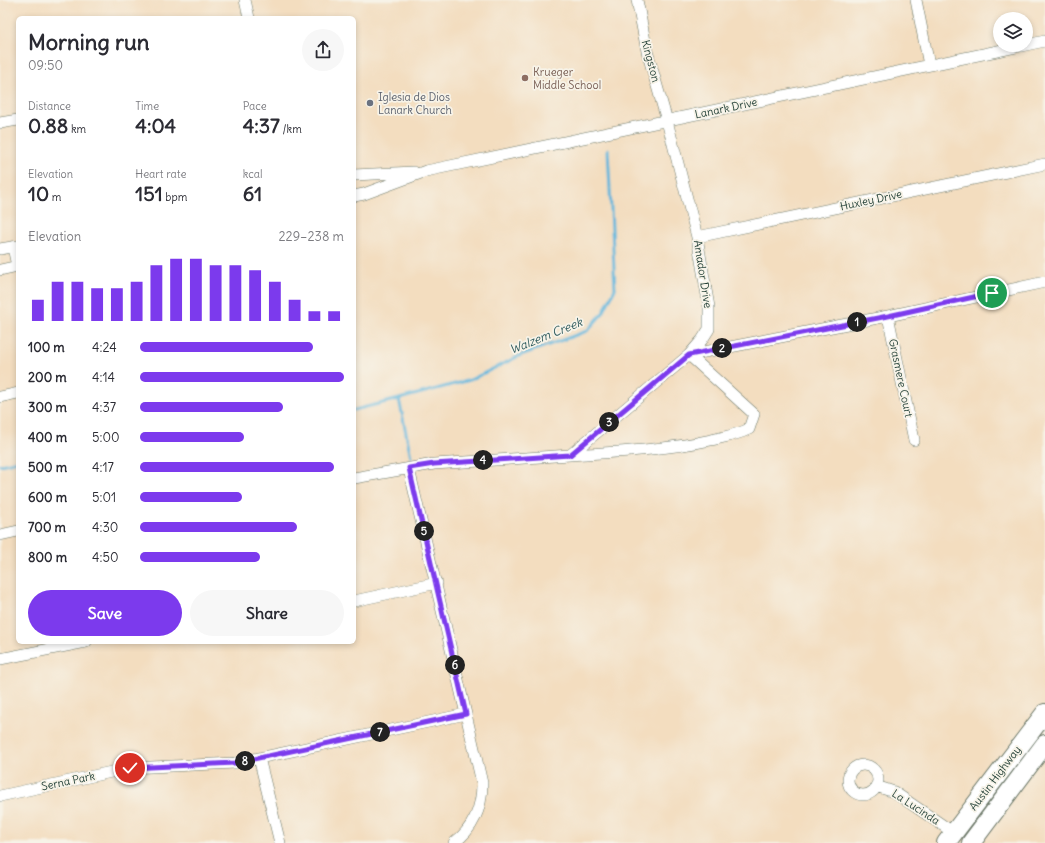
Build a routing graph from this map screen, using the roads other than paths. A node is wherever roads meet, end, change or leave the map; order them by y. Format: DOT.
graph roads {
  1 [pos="245,0"];
  2 [pos="638,0"];
  3 [pos="916,0"];
  4 [pos="249,16"];
  5 [pos="1045,41"];
  6 [pos="1033,44"];
  7 [pos="993,52"];
  8 [pos="929,65"];
  9 [pos="16,120"];
  10 [pos="667,120"];
  11 [pos="0,124"];
  12 [pos="1045,164"];
  13 [pos="426,171"];
  14 [pos="356,176"];
  15 [pos="356,196"];
  16 [pos="697,237"];
  17 [pos="15,246"];
  18 [pos="0,250"];
  19 [pos="16,256"];
  20 [pos="16,266"];
  21 [pos="0,270"];
  22 [pos="1045,282"];
  23 [pos="888,316"];
  24 [pos="689,355"];
  25 [pos="16,394"];
  26 [pos="0,397"];
  27 [pos="914,440"];
  28 [pos="570,455"];
  29 [pos="409,468"];
  30 [pos="356,478"];
  31 [pos="16,531"];
  32 [pos="0,535"];
  33 [pos="437,583"];
  34 [pos="356,601"];
  35 [pos="76,644"];
  36 [pos="0,659"];
  37 [pos="1045,713"];
  38 [pos="466,714"];
  39 [pos="1045,744"];
  40 [pos="259,758"];
  41 [pos="876,786"];
  42 [pos="0,796"];
  43 [pos="950,838"];
  44 [pos="280,843"];
  45 [pos="454,843"];
  46 [pos="971,843"];
  1 -- 4 [label="street"];
  2 -- 10 [label="street, Kingston"];
  3 -- 8 [label="street"];
  5 -- 6 [label="street, Lanark Drive"];
  7 -- 8 [label="street, Lanark Drive"];
  8 -- 10 [label="street, Lanark Drive"];
  9 -- 11 [label="street"];
  10 -- 13 [label="street, Lanark Drive"];
  10 -- 16 [label="street, Amador Drive"];
  12 -- 16 [label="street, Huxley Drive"];
  13 -- 14 [label="street, Lanark Drive"];
  13 -- 15 [label="street, Lanark Drive"];
  16 -- 24 [label="street, Amador Drive"];
  17 -- 18 [label="street"];
  17 -- 19 [label="street"];
  20 -- 21 [label="street"];
  22 -- 23 [label="street"];
  23 -- 24 [label="street"];
  23 -- 27 [label="street, Grasmere Court"];
  24 -- 28 [label="street, Amador Drive"];
  24 -- 28 [label="street"];
  25 -- 26 [label="street"];
  28 -- 29 [label="street"];
  29 -- 30 [label="street"];
  29 -- 33 [label="street"];
  31 -- 32 [label="street"];
  33 -- 34 [label="street"];
  33 -- 38 [label="street"];
  35 -- 36 [label="street"];
  37 -- 43 [label="main road, Austin Highway"];
  38 -- 40 [label="street, Serna Park"];
  38 -- 45 [label="street"];
  39 -- 46 [label="main road, Austin Highway"];
  40 -- 42 [label="street, Serna Park"];
  40 -- 44 [label="street"];
  41 -- 43 [label="street, La Lucinda"];
}
